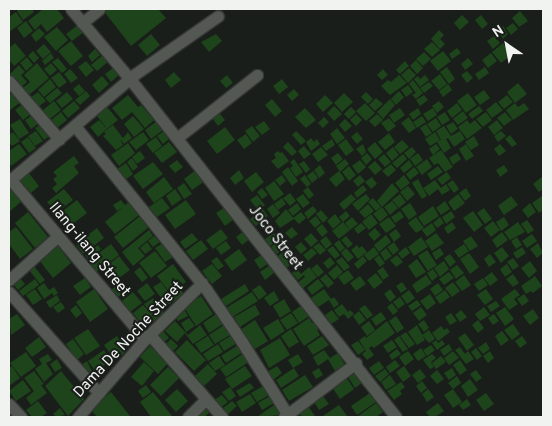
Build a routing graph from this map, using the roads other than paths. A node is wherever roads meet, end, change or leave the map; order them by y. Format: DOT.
graph roads {
  1 [pos="71,9"];
  2 [pos="80,9"];
  3 [pos="99,9"];
  4 [pos="218,16"];
  5 [pos="85,20"];
  6 [pos="257,75"];
  7 [pos="133,77"];
  8 [pos="9,81"];
  9 [pos="75,126"];
  10 [pos="177,138"];
  11 [pos="59,139"];
  12 [pos="11,176"];
  13 [pos="58,236"];
  14 [pos="9,280"];
  15 [pos="202,283"];
  16 [pos="9,292"];
  17 [pos="147,337"];
  18 [pos="356,363"];
  19 [pos="99,393"];
  20 [pos="206,399"];
  21 [pos="9,404"];
  22 [pos="287,416"];
  23 [pos="21,417"];
  24 [pos="78,417"];
  25 [pos="188,417"];
  26 [pos="222,417"];
  27 [pos="396,417"];
  1 -- 5 [label="street"];
  2 -- 5 [label="street"];
  3 -- 5 [label="street"];
  4 -- 7 [label="street"];
  5 -- 7 [label="street, Joco Street"];
  6 -- 10 [label="street"];
  7 -- 9 [label="street"];
  7 -- 10 [label="street, Joco Street"];
  8 -- 11 [label="street"];
  9 -- 11 [label="street"];
  9 -- 15 [label="street"];
  10 -- 18 [label="street, Joco Street"];
  11 -- 12 [label="street"];
  12 -- 13 [label="street, Ilang-ilang Street"];
  13 -- 14 [label="street"];
  13 -- 17 [label="street, Ilang-ilang Street"];
  15 -- 17 [label="street, Dama De Noche Street"];
  15 -- 22 [label="street"];
  16 -- 19 [label="street"];
  17 -- 19 [label="street, Dama De Noche Street"];
  17 -- 20 [label="street, Ilang-ilang Street"];
  18 -- 22 [label="street"];
  18 -- 27 [label="street, Joco Street"];
  19 -- 24 [label="street, Dama De Noche Street"];
  20 -- 25 [label="street"];
  20 -- 26 [label="street, Ilang-ilang Street"];
  21 -- 23 [label="street"];
}
